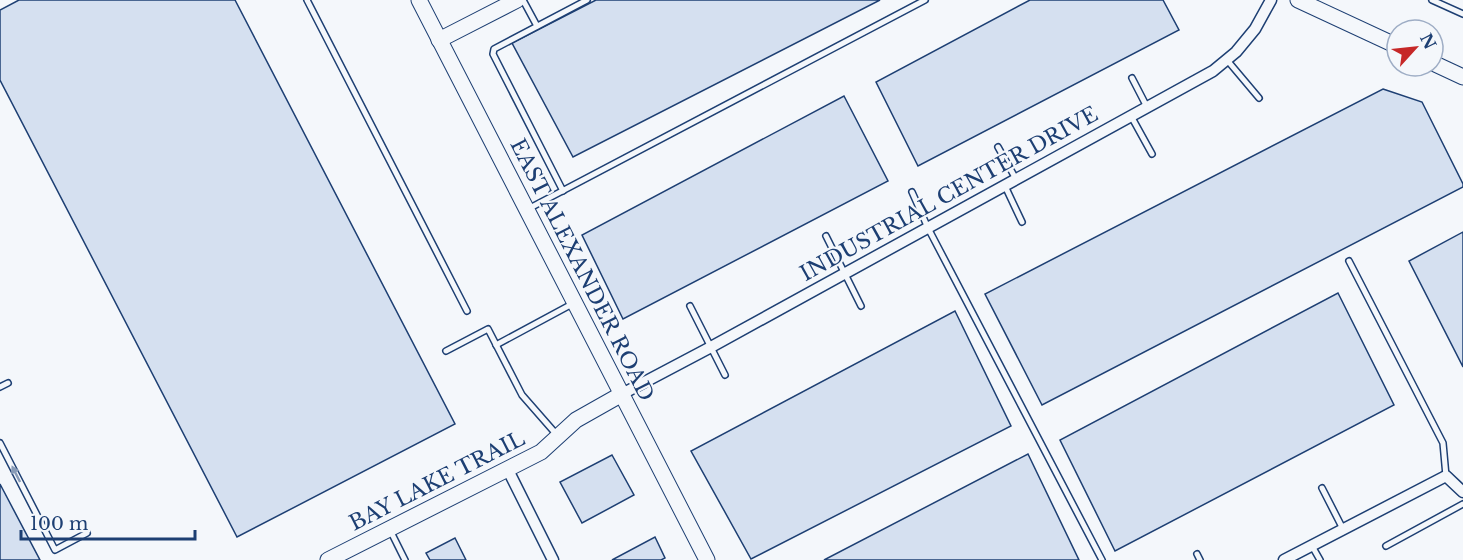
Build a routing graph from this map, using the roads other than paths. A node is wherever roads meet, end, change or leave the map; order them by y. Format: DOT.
graph roads {
  1 [pos="307,0"];
  2 [pos="419,0"];
  3 [pos="517,0"];
  4 [pos="523,0"];
  5 [pos="587,0"];
  6 [pos="925,0"];
  7 [pos="1271,0"];
  8 [pos="1298,0"];
  9 [pos="1431,0"];
  10 [pos="1463,14"];
  11 [pos="537,26"];
  12 [pos="439,40"];
  13 [pos="1385,40"];
  14 [pos="1227,60"];
  15 [pos="1445,69"];
  16 [pos="1463,77"];
  17 [pos="1132,78"];
  18 [pos="1259,98"];
  19 [pos="1148,107"];
  20 [pos="1131,116"];
  21 [pos="998,147"];
  22 [pos="1152,154"];
  23 [pos="1016,179"];
  24 [pos="1005,186"];
  25 [pos="563,191"];
  26 [pos="912,192"];
  27 [pos="527,210"];
  28 [pos="1022,222"];
  29 [pos="928,228"];
  30 [pos="826,236"];
  31 [pos="1349,261"];
  32 [pos="845,274"];
  33 [pos="575,303"];
  34 [pos="690,306"];
  35 [pos="861,306"];
  36 [pos="467,311"];
  37 [pos="495,345"];
  38 [pos="711,347"];
  39 [pos="446,351"];
  40 [pos="725,375"];
  41 [pos="8,383"];
  42 [pos="0,387"];
  43 [pos="622,394"];
  44 [pos="558,437"];
  45 [pos="0,443"];
  46 [pos="508,470"];
  47 [pos="1446,476"];
  48 [pos="1322,488"];
  49 [pos="1463,492"];
  50 [pos="1463,504"];
  51 [pos="390,529"];
  52 [pos="1344,529"];
  53 [pos="87,533"];
  54 [pos="1312,545"];
  55 [pos="1386,546"];
  56 [pos="1197,554"];
  57 [pos="328,560"];
  58 [pos="405,560"];
  59 [pos="553,560"];
  60 [pos="707,560"];
  61 [pos="1102,560"];
  62 [pos="1200,560"];
  63 [pos="1284,560"];
  64 [pos="1320,560"];
  1 -- 36 [label="lane"];
  2 -- 12 [label="street, EAST ALEXANDER ROAD"];
  3 -- 12 [label="street"];
  4 -- 11 [label="lane"];
  5 -- 11 [label="lane"];
  6 -- 25 [label="lane"];
  7 -- 14 [label="street, INDUSTRIAL CENTER DRIVE"];
  8 -- 13 [label="street"];
  9 -- 10 [label="lane"];
  11 -- 25 [label="lane"];
  12 -- 27 [label="street, EAST ALEXANDER ROAD"];
  14 -- 18 [label="lane"];
  14 -- 19 [label="street, INDUSTRIAL CENTER DRIVE"];
  15 -- 16 [label="street"];
  17 -- 19 [label="lane"];
  19 -- 20 [label="street, INDUSTRIAL CENTER DRIVE"];
  20 -- 22 [label="lane"];
  20 -- 23 [label="street, INDUSTRIAL CENTER DRIVE"];
  21 -- 23 [label="lane"];
  23 -- 24 [label="street, INDUSTRIAL CENTER DRIVE"];
  24 -- 28 [label="lane"];
  24 -- 29 [label="street, INDUSTRIAL CENTER DRIVE"];
  25 -- 27 [label="lane"];
  26 -- 29 [label="lane"];
  27 -- 33 [label="street, EAST ALEXANDER ROAD"];
  29 -- 32 [label="street, INDUSTRIAL CENTER DRIVE"];
  29 -- 61 [label="lane"];
  30 -- 32 [label="lane"];
  31 -- 47 [label="lane"];
  32 -- 35 [label="lane"];
  32 -- 38 [label="street, INDUSTRIAL CENTER DRIVE"];
  33 -- 37 [label="lane"];
  33 -- 43 [label="street, EAST ALEXANDER ROAD"];
  34 -- 38 [label="lane"];
  37 -- 39 [label="lane"];
  37 -- 44 [label="lane"];
  38 -- 40 [label="lane"];
  38 -- 43 [label="street, INDUSTRIAL CENTER DRIVE"];
  41 -- 42 [label="lane"];
  43 -- 44 [label="street, BAY LAKE TRAIL"];
  43 -- 60 [label="street, EAST ALEXANDER ROAD"];
  44 -- 46 [label="street, BAY LAKE TRAIL"];
  53 -- 45 [label="lane, one-way"];
  46 -- 51 [label="street, BAY LAKE TRAIL"];
  46 -- 59 [label="street"];
  47 -- 49 [label="street"];
  47 -- 52 [label="street"];
  48 -- 52 [label="lane"];
  50 -- 55 [label="lane"];
  51 -- 57 [label="street, BAY LAKE TRAIL"];
  51 -- 58 [label="lane"];
  52 -- 54 [label="street"];
  54 -- 63 [label="street"];
  54 -- 64 [label="lane"];
  56 -- 62 [label="lane"];
}
